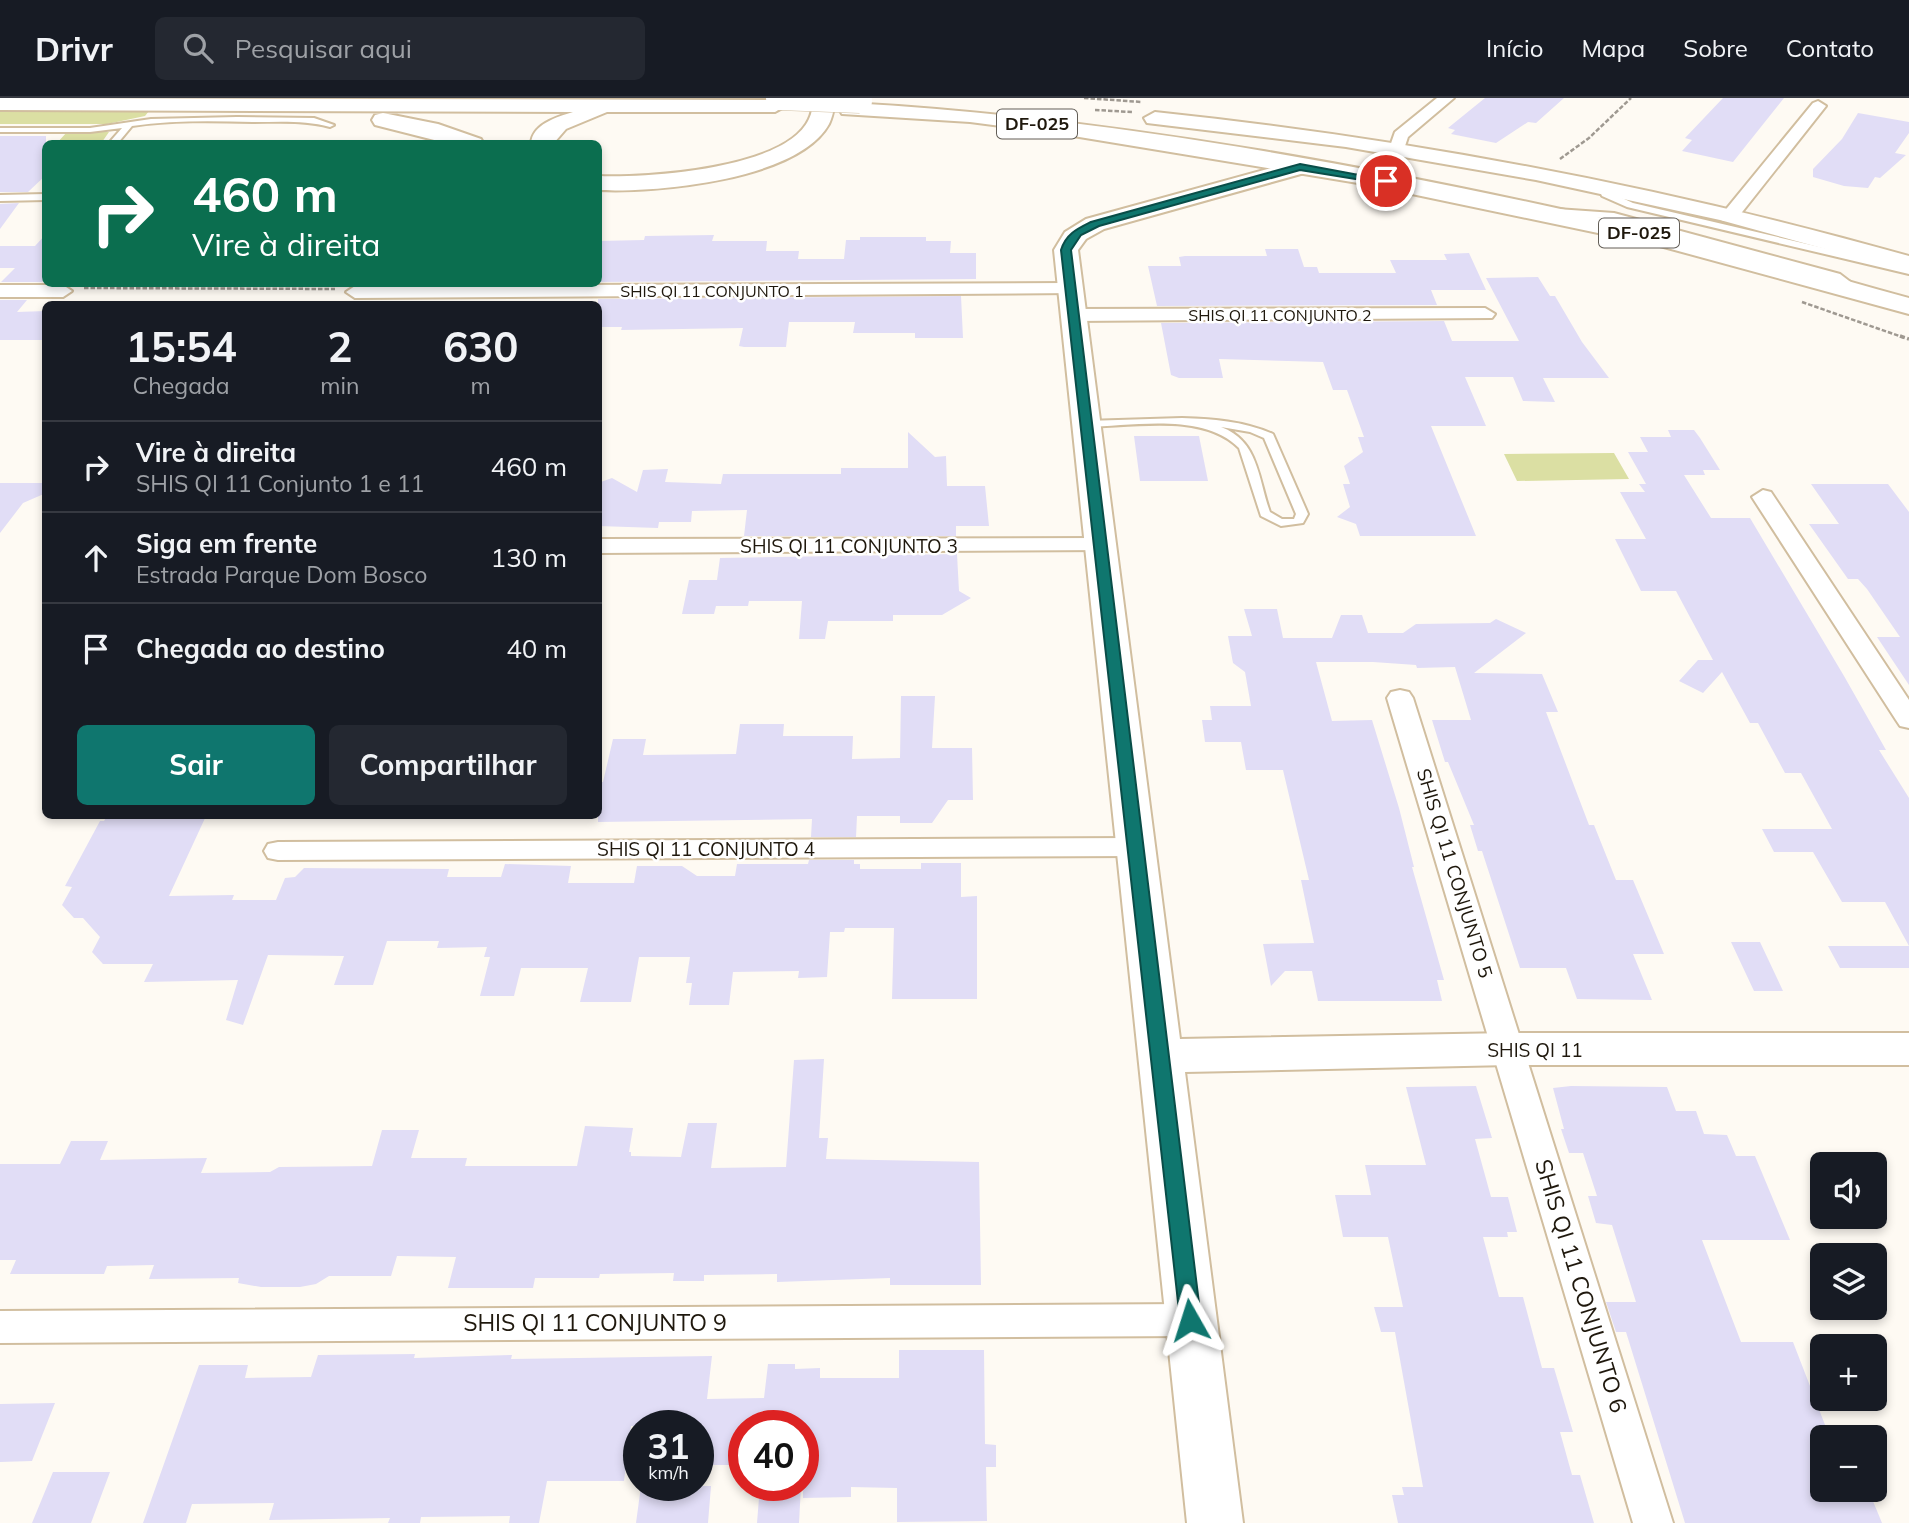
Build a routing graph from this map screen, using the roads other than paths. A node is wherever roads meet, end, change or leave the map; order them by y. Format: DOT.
graph roads {
  1 [pos="803,98"];
  2 [pos="825,98"];
  3 [pos="989,98"];
  4 [pos="1446,98"];
  5 [pos="242,101"];
  6 [pos="775,101"];
  7 [pos="1821,102"];
  8 [pos="7,103"];
  9 [pos="274,104"];
  10 [pos="680,104"];
  11 [pos="855,105"];
  12 [pos="1103,112"];
  13 [pos="129,125"];
  14 [pos="330,125"];
  15 [pos="0,130"];
  16 [pos="116,140"];
  17 [pos="460,140"];
  18 [pos="542,140"];
  19 [pos="1397,149"];
  20 [pos="1487,165"];
  21 [pos="1300,167"];
  22 [pos="1233,168"];
  23 [pos="602,175"];
  24 [pos="1364,177"];
  25 [pos="602,183"];
  26 [pos="1603,189"];
  27 [pos="1453,194"];
  28 [pos="42,197"];
  29 [pos="0,198"];
  30 [pos="1630,205"];
  31 [pos="1541,212"];
  32 [pos="1614,216"];
  33 [pos="1729,217"];
  34 [pos="1813,248"];
  35 [pos="1797,263"];
  36 [pos="1909,264"];
  37 [pos="1909,271"];
  38 [pos="0,291"];
  39 [pos="60,291"];
  40 [pos="359,292"];
  41 [pos="1860,292"];
  42 [pos="1072,302"];
  43 [pos="1909,306"];
  44 [pos="1485,314"];
  45 [pos="1086,424"];
  46 [pos="1201,424"];
  47 [pos="1763,497"];
  48 [pos="1100,545"];
  49 [pos="602,546"];
  50 [pos="1400,698"];
  51 [pos="1909,720"];
  52 [pos="1135,847"];
  53 [pos="278,851"];
  54 [pos="1510,1049"];
  55 [pos="1909,1049"];
  56 [pos="1162,1056"];
  57 [pos="1190,1320"];
  58 [pos="0,1327"];
  59 [pos="1215,1523"];
  60 [pos="1653,1523"];
  1 -- 23 [label="main road"];
  2 -- 25 [label="main road"];
  3 -- 12 [label="main road"];
  4 -- 19 [label="street"];
  5 -- 8 [label="main road, DF-025"];
  5 -- 9 [label="main road, DF-025"];
  6 -- 10 [label="main road, DF-025"];
  6 -- 11 [label="main road, DF-025"];
  7 -- 33 [label="street"];
  9 -- 10 [label="main road, DF-025"];
  9 -- 17 [label="main road"];
  10 -- 18 [label="main road"];
  11 -- 19 [label="main road, DF-025"];
  11 -- 22 [label="main road, DF-025"];
  13 -- 14 [label="lane"];
  13 -- 15 [label="lane"];
  13 -- 16 [label="lane"];
  19 -- 20 [label="main road, DF-025"];
  19 -- 24 [label="main road"];
  20 -- 26 [label="main road, DF-025"];
  20 -- 27 [label="main road"];
  21 -- 22 [label="main road"];
  21 -- 22 [label="main road, DF-025"];
  21 -- 24 [label="main road, DF-025"];
  22 -- 42 [label="main road"];
  24 -- 27 [label="main road, DF-025"];
  26 -- 30 [label="lane"];
  26 -- 33 [label="main road, DF-025"];
  27 -- 31 [label="main road, DF-025"];
  28 -- 29 [label="lane"];
  30 -- 32 [label="lane"];
  30 -- 34 [label="lane"];
  31 -- 32 [label="lane"];
  31 -- 41 [label="main road, DF-025"];
  32 -- 35 [label="lane"];
  33 -- 36 [label="main road, DF-025"];
  34 -- 35 [label="lane"];
  34 -- 37 [label="lane"];
  35 -- 41 [label="lane"];
  38 -- 39 [label="street"];
  40 -- 42 [label="street, SHIS QI 11 CONJUNTO 1"];
  41 -- 43 [label="main road, DF-025"];
  42 -- 44 [label="street, SHIS QI 11 CONJUNTO 2"];
  42 -- 45 [label="main road"];
  45 -- 46 [label="lane"];
  45 -- 48 [label="main road"];
  46 -- 46 [label="lane"];
  47 -- 51 [label="street"];
  48 -- 49 [label="street, SHIS QI 11 CONJUNTO 3"];
  48 -- 52 [label="main road"];
  50 -- 54 [label="street, SHIS QI 11 CONJUNTO 5"];
  52 -- 53 [label="street, SHIS QI 11 CONJUNTO 4"];
  52 -- 56 [label="main road"];
  54 -- 55 [label="main road, SHIS QI 11"];
  54 -- 56 [label="main road, SHIS QI 11"];
  54 -- 60 [label="street, SHIS QI 11 CONJUNTO 6"];
  56 -- 57 [label="main road"];
  57 -- 58 [label="street, SHIS QI 11 CONJUNTO 9"];
  57 -- 59 [label="main road"];
}
